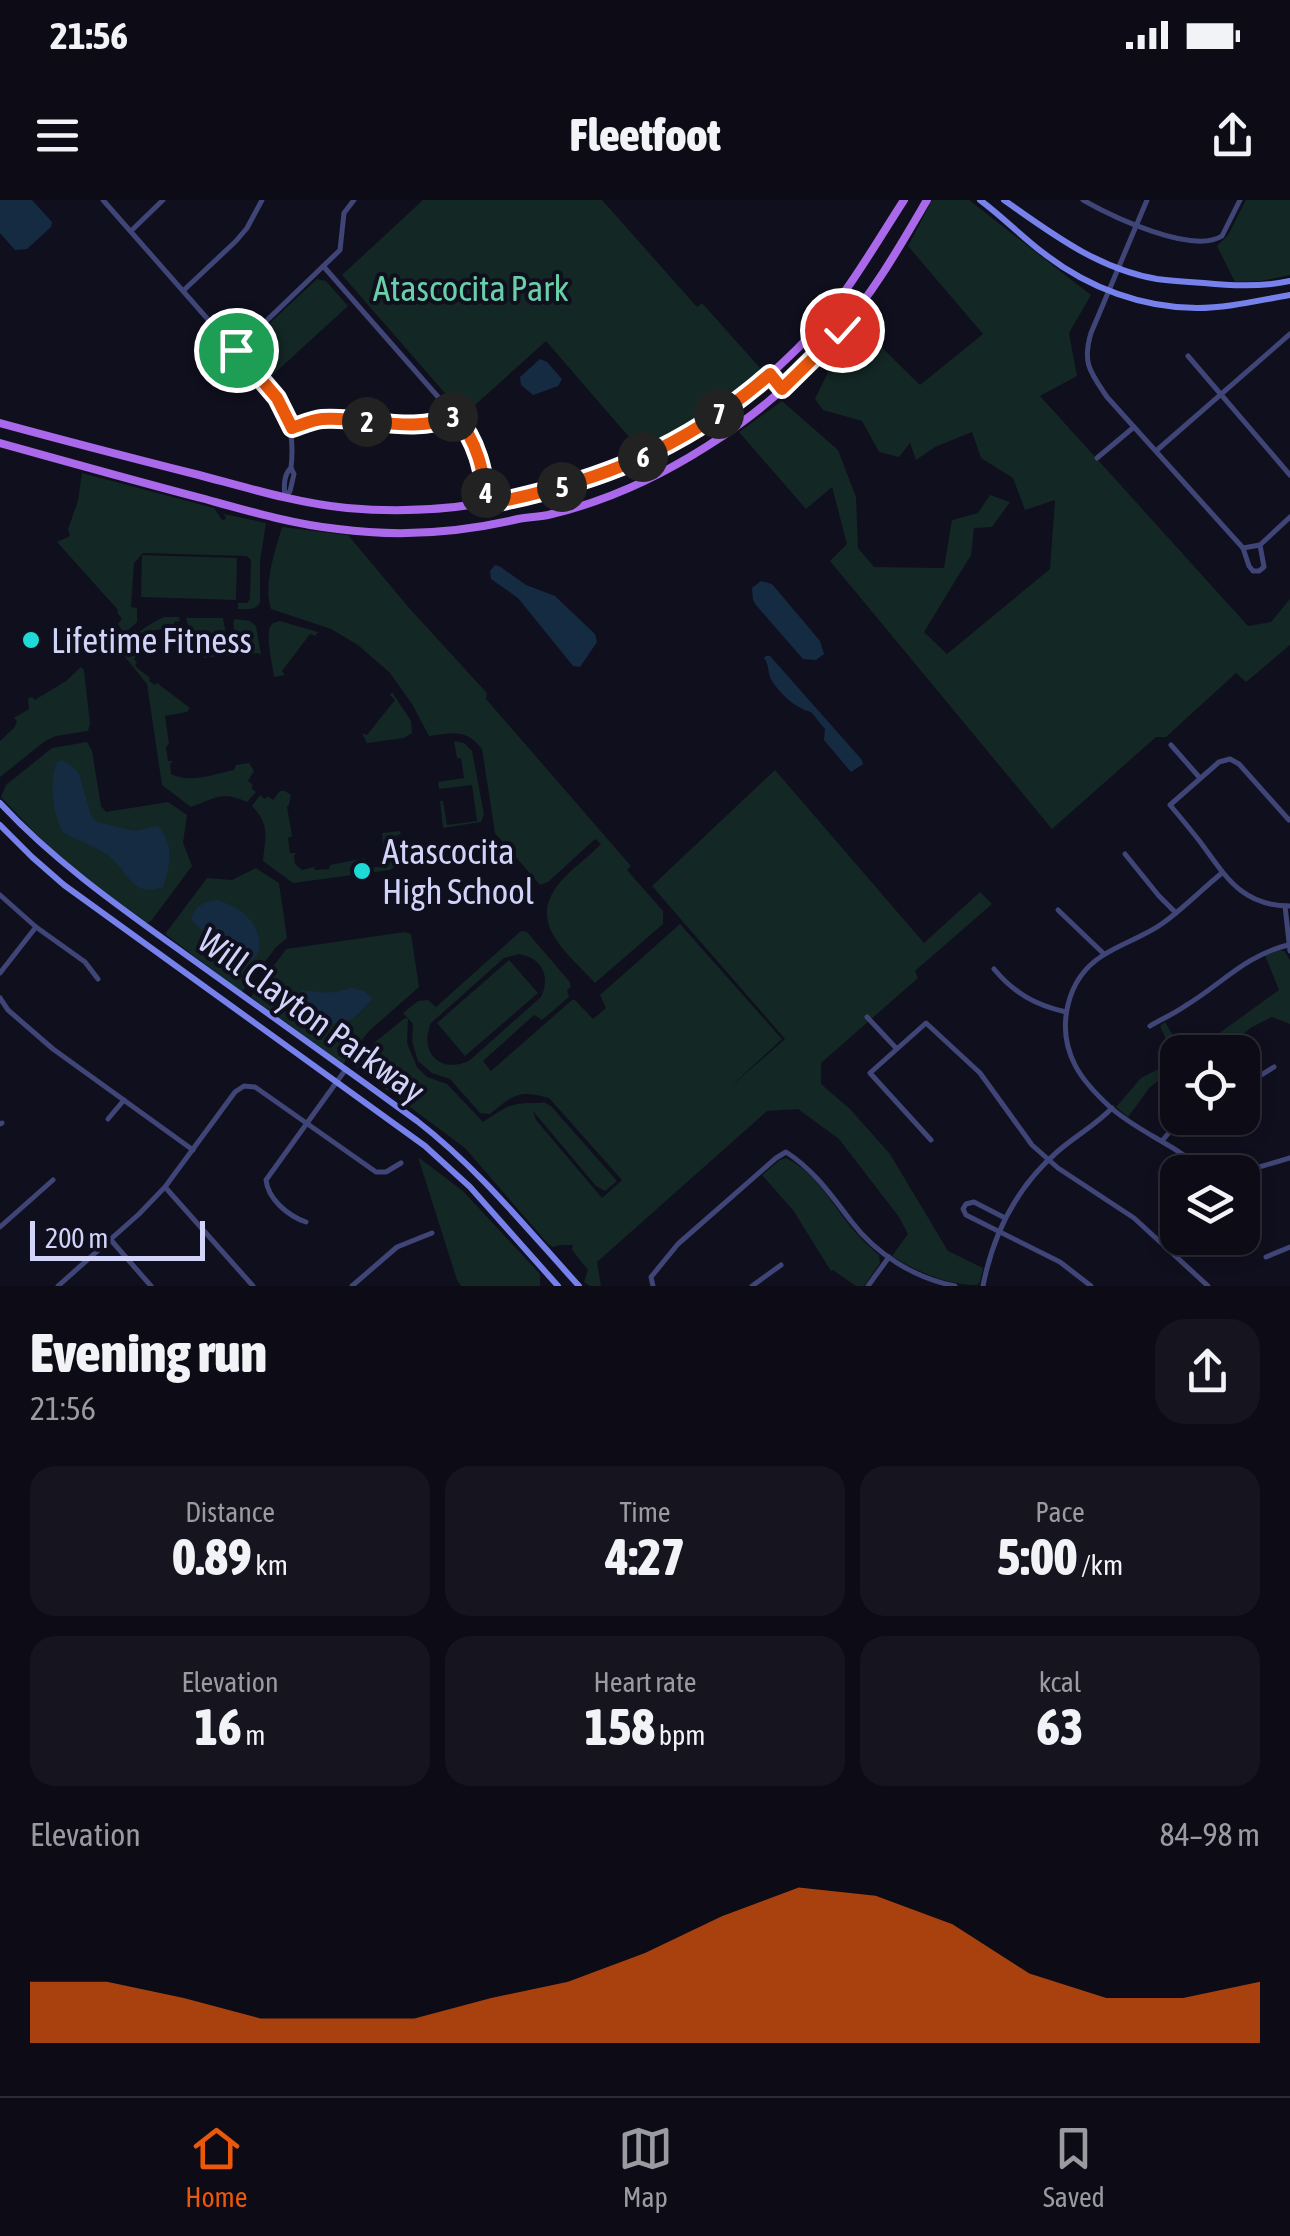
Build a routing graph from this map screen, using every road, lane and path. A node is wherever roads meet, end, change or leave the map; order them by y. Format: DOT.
graph roads {
  1 [pos="102,200"];
  2 [pos="163,200"];
  3 [pos="262,200"];
  4 [pos="354,200"];
  5 [pos="904,200"];
  6 [pos="927,200"];
  7 [pos="980,200"];
  8 [pos="1004,200"];
  9 [pos="1083,200"];
  10 [pos="1147,200"];
  11 [pos="1240,200"];
  12 [pos="1136,226"];
  13 [pos="131,231"];
  14 [pos="324,267"];
  15 [pos="1119,268"];
  16 [pos="1290,280"];
  17 [pos="184,290"];
  18 [pos="1110,291"];
  19 [pos="1290,295"];
  20 [pos="1290,334"];
  21 [pos="236,350"];
  22 [pos="1188,356"];
  23 [pos="770,374"];
  24 [pos="782,389"];
  25 [pos="1220,396"];
  26 [pos="455,416"];
  27 [pos="0,422"];
  28 [pos="1134,426"];
  29 [pos="292,428"];
  30 [pos="32,432"];
  31 [pos="0,443"];
  32 [pos="25,450"];
  33 [pos="657,450"];
  34 [pos="1156,452"];
  35 [pos="1097,458"];
  36 [pos="176,469"];
  37 [pos="665,470"];
  38 [pos="1290,474"];
  39 [pos="170,490"];
  40 [pos="543,493"];
  41 [pos="286,498"];
  42 [pos="488,504"];
  43 [pos="428,510"];
  44 [pos="548,515"];
  45 [pos="1290,517"];
  46 [pos="280,518"];
  47 [pos="430,532"];
  48 [pos="1256,546"];
  49 [pos="1243,548"];
  50 [pos="1170,745"];
  51 [pos="1200,778"];
  52 [pos="0,803"];
  53 [pos="1289,820"];
  54 [pos="0,825"];
  55 [pos="1125,854"];
  56 [pos="1222,873"];
  57 [pos="0,896"];
  58 [pos="1287,906"];
  59 [pos="1058,910"];
  60 [pos="1176,912"];
  61 [pos="36,927"];
  62 [pos="1289,948"];
  63 [pos="1104,954"];
  64 [pos="994,968"];
  65 [pos="0,973"];
  66 [pos="98,979"];
  67 [pos="0,998"];
  68 [pos="246,998"];
  69 [pos="238,1010"];
  70 [pos="1066,1012"];
  71 [pos="867,1017"];
  72 [pos="1150,1026"];
  73 [pos="896,1048"];
  74 [pos="1274,1067"];
  75 [pos="346,1070"];
  76 [pos="1260,1076"];
  77 [pos="336,1081"];
  78 [pos="124,1100"];
  79 [pos="1112,1108"];
  80 [pos="108,1119"];
  81 [pos="306,1124"];
  82 [pos="1167,1135"];
  83 [pos="932,1140"];
  84 [pos="1162,1141"];
  85 [pos="194,1150"];
  86 [pos="1184,1155"];
  87 [pos="1290,1158"];
  88 [pos="1048,1160"];
  89 [pos="401,1164"];
  90 [pos="1260,1167"];
  91 [pos="53,1180"];
  92 [pos="165,1187"];
  93 [pos="1005,1218"];
  94 [pos="306,1222"];
  95 [pos="0,1226"];
  96 [pos="999,1231"];
  97 [pos="432,1233"];
  98 [pos="110,1239"];
  99 [pos="1290,1247"];
  100 [pos="1266,1257"];
  101 [pos="889,1258"];
  102 [pos="561,1265"];
  103 [pos="780,1265"];
  104 [pos="549,1275"];
  105 [pos="569,1275"];
  106 [pos="58,1286"];
  107 [pos="152,1286"];
  108 [pos="253,1286"];
  109 [pos="352,1286"];
  110 [pos="558,1286"];
  111 [pos="579,1286"];
  112 [pos="654,1286"];
  113 [pos="752,1286"];
  114 [pos="868,1286"];
  115 [pos="951,1286"];
  116 [pos="983,1286"];
  117 [pos="1091,1286"];
  118 [pos="1208,1286"];
  1 -- 13 [label="street"];
  2 -- 13 [label="street"];
  3 -- 17 [label="street"];
  4 -- 14 [label="street"];
  5 -- 23 [label="main road"];
  6 -- 24 [label="main road"];
  7 -- 18 [label="main road"];
  8 -- 15 [label="main road"];
  9 -- 12 [label="street"];
  10 -- 12 [label="street"];
  11 -- 12 [label="street"];
  12 -- 15 [label="street"];
  13 -- 17 [label="street"];
  14 -- 21 [label="street"];
  14 -- 26 [label="street"];
  15 -- 16 [label="main road"];
  15 -- 18 [label="street"];
  17 -- 21 [label="street"];
  18 -- 19 [label="main road"];
  18 -- 28 [label="street"];
  20 -- 25 [label="street"];
  21 -- 29 [label="street"];
  22 -- 25 [label="street"];
  23 -- 24 [label="main road"];
  23 -- 33 [label="main road"];
  24 -- 37 [label="main road"];
  25 -- 34 [label="street"];
  25 -- 38 [label="street"];
  26 -- 29 [label="street"];
  26 -- 42 [label="street"];
  27 -- 30 [label="main road"];
  28 -- 34 [label="street"];
  28 -- 35 [label="street"];
  29 -- 41 [label="street"];
  30 -- 32 [label="main road"];
  30 -- 36 [label="main road"];
  31 -- 32 [label="main road"];
  32 -- 39 [label="main road"];
  33 -- 37 [label="main road"];
  33 -- 40 [label="main road"];
  34 -- 49 [label="street"];
  36 -- 39 [label="main road"];
  36 -- 41 [label="main road"];
  37 -- 44 [label="main road"];
  39 -- 46 [label="main road"];
  40 -- 42 [label="main road"];
  40 -- 44 [label="main road"];
  41 -- 43 [label="main road"];
  41 -- 46 [label="main road"];
  42 -- 43 [label="main road"];
  43 -- 47 [label="main road"];
  44 -- 47 [label="main road"];
  45 -- 48 [label="street"];
  46 -- 47 [label="main road"];
  48 -- 49 [label="street"];
  48 -- 49 [label="street"];
  50 -- 51 [label="street"];
  51 -- 53 [label="street"];
  51 -- 56 [label="street"];
  52 -- 68 [label="main road, Will Clayton Parkway"];
  54 -- 69 [label="main road, Will Clayton Parkway"];
  55 -- 60 [label="street"];
  56 -- 58 [label="street"];
  56 -- 60 [label="street"];
  57 -- 61 [label="street"];
  58 -- 62 [label="street"];
  59 -- 63 [label="street"];
  60 -- 63 [label="street"];
  61 -- 65 [label="street"];
  61 -- 66 [label="street"];
  62 -- 72 [label="street"];
  63 -- 70 [label="street"];
  64 -- 70 [label="street"];
  67 -- 78 [label="street"];
  68 -- 69 [label="main road"];
  68 -- 75 [label="main road, Will Clayton Parkway"];
  69 -- 77 [label="main road, Will Clayton Parkway"];
  70 -- 79 [label="street"];
  71 -- 73 [label="street"];
  73 -- 83 [label="street"];
  73 -- 88 [label="street"];
  74 -- 76 [label="street"];
  75 -- 77 [label="street"];
  75 -- 102 [label="main road, Will Clayton Parkway"];
  77 -- 81 [label="street"];
  77 -- 104 [label="main road, Will Clayton Parkway"];
  78 -- 80 [label="street"];
  78 -- 85 [label="street"];
  79 -- 84 [label="street"];
  79 -- 88 [label="street"];
  81 -- 85 [label="street"];
  81 -- 89 [label="street"];
  81 -- 94 [label="street"];
  82 -- 84 [label="street"];
  84 -- 86 [label="street"];
  85 -- 92 [label="street"];
  87 -- 90 [label="street"];
  88 -- 93 [label="street"];
  88 -- 118 [label="street"];
  91 -- 95 [label="street"];
  92 -- 98 [label="street"];
  92 -- 108 [label="street"];
  93 -- 96 [label="street"];
  93 -- 96 [label="street"];
  96 -- 116 [label="street"];
  96 -- 117 [label="street"];
  97 -- 109 [label="street"];
  98 -- 106 [label="street"];
  98 -- 107 [label="street"];
  99 -- 100 [label="street"];
  101 -- 112 [label="street"];
  101 -- 114 [label="street"];
  101 -- 115 [label="street"];
  102 -- 104 [label="street"];
  102 -- 105 [label="main road, Will Clayton Parkway"];
  103 -- 113 [label="street"];
  104 -- 110 [label="main road, Will Clayton Parkway"];
  105 -- 110 [label="street"];
  105 -- 111 [label="main road, Will Clayton Parkway"];
}
